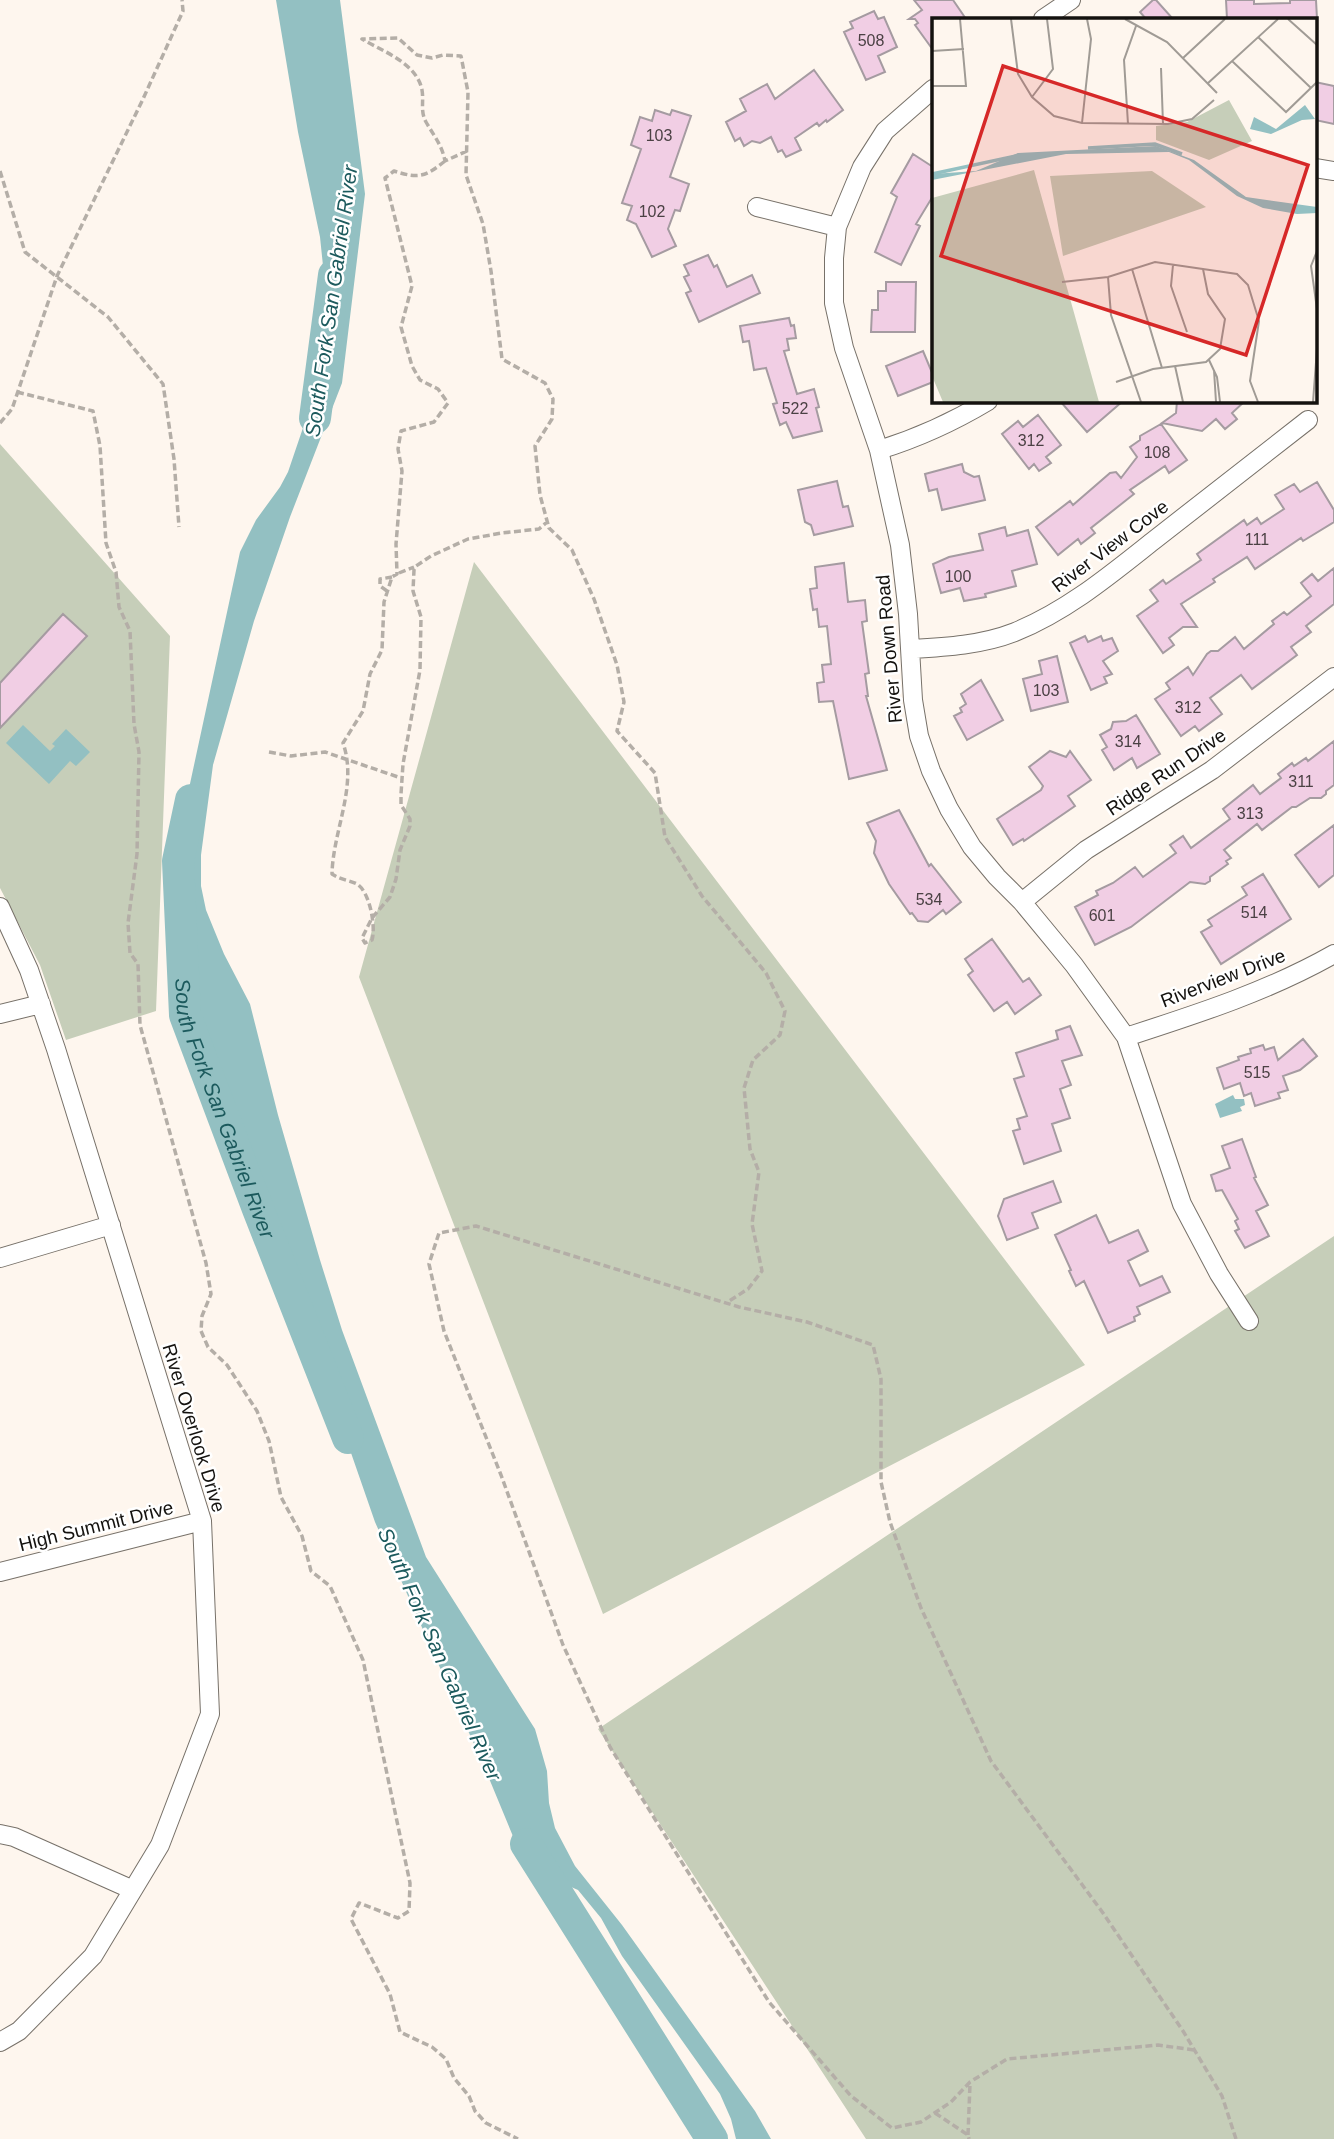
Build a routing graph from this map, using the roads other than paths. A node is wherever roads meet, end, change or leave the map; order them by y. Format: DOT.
graph roads {
  1 [pos="1071,0"];
  2 [pos="1044,18"];
  3 [pos="932,90"];
  4 [pos="1316,168"];
  5 [pos="1334,171"];
  6 [pos="757,207"];
  7 [pos="837,227"];
  8 [pos="986,402"];
  9 [pos="1308,420"];
  10 [pos="879,450"];
  11 [pos="911,649"];
  12 [pos="1334,677"];
  13 [pos="1023,902"];
  14 [pos="0,907"];
  15 [pos="1333,957"];
  16 [pos="41,1004"];
  17 [pos="0,1014"];
  18 [pos="1126,1037"];
  19 [pos="111,1225"];
  20 [pos="0,1258"];
  21 [pos="1249,1321"];
  22 [pos="202,1521"];
  23 [pos="0,1572"];
  24 [pos="0,1834"];
  25 [pos="133,1890"];
  26 [pos="0,2042"];
  1 -- 2 [label="street"];
  3 -- 7 [label="street, River Down Road"];
  4 -- 5 [label="street"];
  6 -- 7 [label="street"];
  7 -- 10 [label="street, River Down Road"];
  8 -- 10 [label="street"];
  9 -- 11 [label="street, River View Cove"];
  10 -- 11 [label="street, River Down Road"];
  11 -- 13 [label="street, River Down Road"];
  12 -- 13 [label="street, Ridge Run Drive"];
  13 -- 18 [label="street, River Down Road"];
  14 -- 16 [label="street, River Overlook Drive"];
  15 -- 18 [label="street, Riverview Drive"];
  16 -- 17 [label="street"];
  16 -- 19 [label="street, River Overlook Drive"];
  18 -- 21 [label="street, River Down Road"];
  19 -- 20 [label="street"];
  19 -- 22 [label="street, River Overlook Drive"];
  22 -- 23 [label="street, High Summit Drive"];
  22 -- 25 [label="street, River Overlook Drive"];
  24 -- 25 [label="street"];
  25 -- 26 [label="street, River Overlook Drive"];
}
